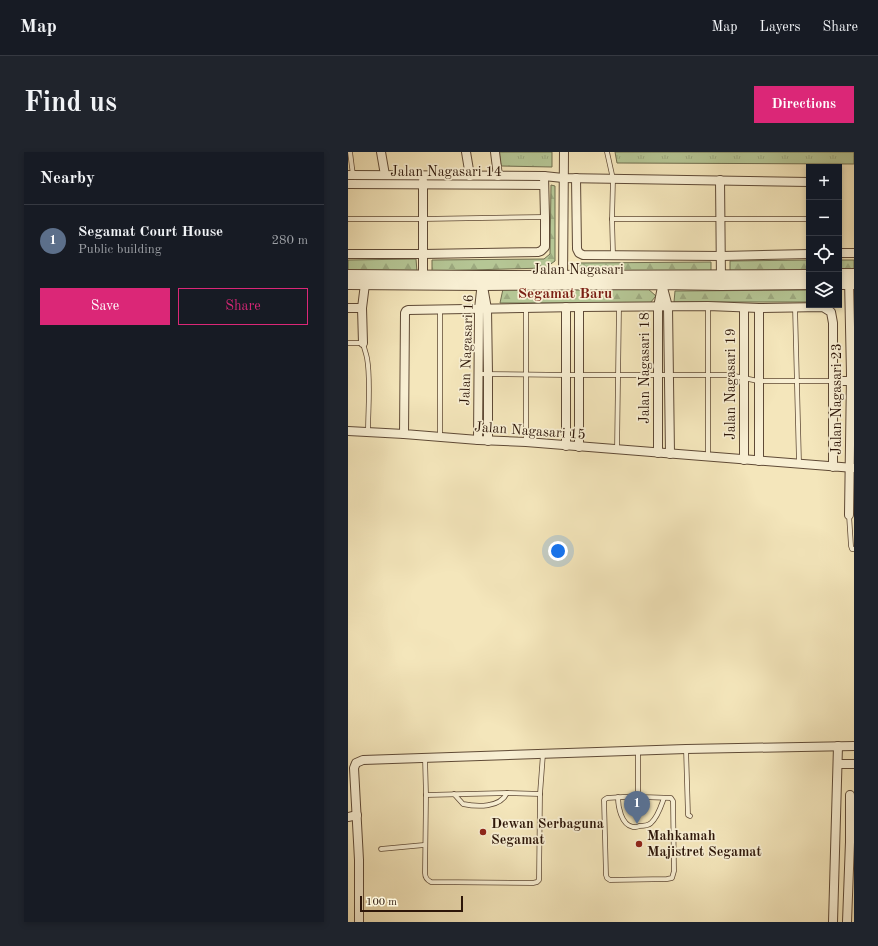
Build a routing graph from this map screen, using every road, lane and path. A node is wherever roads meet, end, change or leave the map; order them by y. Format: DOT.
graph roads {
  1 [pos="350,152"];
  2 [pos="381,152"];
  3 [pos="466,152"];
  4 [pos="495,152"];
  5 [pos="564,152"];
  6 [pos="607,152"];
  7 [pos="350,175"];
  8 [pos="385,175"];
  9 [pos="423,175"];
  10 [pos="470,176"];
  11 [pos="498,176"];
  12 [pos="564,178"];
  13 [pos="576,178"];
  14 [pos="613,179"];
  15 [pos="720,180"];
  16 [pos="544,181"];
  17 [pos="806,182"];
  18 [pos="348,184"];
  19 [pos="423,185"];
  20 [pos="545,217"];
  21 [pos="721,218"];
  22 [pos="348,219"];
  23 [pos="423,219"];
  24 [pos="612,219"];
  25 [pos="806,219"];
  26 [pos="842,253"];
  27 [pos="854,253"];
  28 [pos="348,254"];
  29 [pos="423,254"];
  30 [pos="806,254"];
  31 [pos="612,255"];
  32 [pos="722,256"];
  33 [pos="348,275"];
  34 [pos="806,275"];
  35 [pos="849,278"];
  36 [pos="563,279"];
  37 [pos="662,279"];
  38 [pos="423,280"];
  39 [pos="482,280"];
  40 [pos="721,280"];
  41 [pos="348,284"];
  42 [pos="365,284"];
  43 [pos="806,284"];
  44 [pos="708,306"];
  45 [pos="566,307"];
  46 [pos="579,307"];
  47 [pos="619,307"];
  48 [pos="658,307"];
  49 [pos="668,307"];
  50 [pos="795,307"];
  51 [pos="348,308"];
  52 [pos="362,308"];
  53 [pos="526,308"];
  54 [pos="744,308"];
  55 [pos="759,308"];
  56 [pos="852,308"];
  57 [pos="483,309"];
  58 [pos="440,310"];
  59 [pos="852,340"];
  60 [pos="348,343"];
  61 [pos="363,343"];
  62 [pos="479,374"];
  63 [pos="488,374"];
  64 [pos="526,374"];
  65 [pos="618,374"];
  66 [pos="658,374"];
  67 [pos="567,375"];
  68 [pos="579,375"];
  69 [pos="670,375"];
  70 [pos="708,375"];
  71 [pos="852,377"];
  72 [pos="744,378"];
  73 [pos="758,381"];
  74 [pos="833,381"];
  75 [pos="797,382"];
  76 [pos="348,431"];
  77 [pos="368,432"];
  78 [pos="404,434"];
  79 [pos="440,437"];
  80 [pos="478,440"];
  81 [pos="488,441"];
  82 [pos="526,442"];
  83 [pos="566,446"];
  84 [pos="579,447"];
  85 [pos="617,450"];
  86 [pos="658,453"];
  87 [pos="670,454"];
  88 [pos="708,457"];
  89 [pos="744,460"];
  90 [pos="759,461"];
  91 [pos="799,464"];
  92 [pos="833,467"];
  93 [pos="852,472"];
  94 [pos="849,514"];
  95 [pos="854,550"];
  96 [pos="838,746"];
  97 [pos="854,746"];
  98 [pos="686,749"];
  99 [pos="638,751"];
  100 [pos="543,754"];
  101 [pos="424,758"];
  102 [pos="838,764"];
  103 [pos="854,764"];
  104 [pos="507,793"];
  105 [pos="454,794"];
  106 [pos="540,794"];
  107 [pos="426,795"];
  108 [pos="850,795"];
  109 [pos="639,796"];
  110 [pos="618,797"];
  111 [pos="664,798"];
  112 [pos="357,815"];
  113 [pos="690,816"];
  114 [pos="348,817"];
  115 [pos="852,842"];
  116 [pos="424,845"];
  117 [pos="381,848"];
  118 [pos="851,906"];
  119 [pos="359,922"];
  120 [pos="833,922"];
  121 [pos="847,922"];
  1 -- 7 [label="lane"];
  2 -- 8 [label="street"];
  3 -- 10 [label="street"];
  4 -- 11 [label="street"];
  5 -- 12 [label="street"];
  6 -- 14 [label="lane"];
  7 -- 8 [label="street, Jalan Nagasari 14"];
  8 -- 9 [label="street, Jalan Nagasari 14"];
  9 -- 10 [label="street, Jalan Nagasari 14"];
  9 -- 19 [label="street"];
  10 -- 11 [label="street, Jalan Nagasari 14"];
  11 -- 16 [label="street, Jalan Nagasari 14"];
  12 -- 13 [label="street, Jalan Nagasari 14"];
  12 -- 16 [label="street, Jalan Nagasari 14"];
  12 -- 36 [label="street"];
  13 -- 14 [label="street, Jalan Nagasari 14"];
  13 -- 31 [label="street, Jalan Nagasari"];
  14 -- 15 [label="street, Jalan Nagasari 14"];
  14 -- 24 [label="lane"];
  15 -- 17 [label="street, Jalan Nagasari 14"];
  15 -- 21 [label="street"];
  16 -- 19 [label="street, Jalan Nagasari 14"];
  16 -- 20 [label="street, Jalan Nagasari"];
  18 -- 19 [label="street, Jalan Nagasari 14"];
  19 -- 23 [label="street"];
  20 -- 23 [label="lane"];
  20 -- 29 [label="street, Jalan Nagasari"];
  21 -- 24 [label="lane"];
  21 -- 25 [label="lane"];
  21 -- 32 [label="street"];
  22 -- 23 [label="lane"];
  23 -- 29 [label="street"];
  24 -- 31 [label="lane"];
  26 -- 27 [label="street"];
  28 -- 29 [label="street, Jalan Nagasari"];
  29 -- 38 [label="street"];
  30 -- 32 [label="street, Jalan Nagasari"];
  31 -- 32 [label="street, Jalan Nagasari"];
  32 -- 40 [label="street"];
  33 -- 38 [label="street, Jalan Nagasari"];
  34 -- 40 [label="street, Jalan Nagasari"];
  35 -- 56 [label="street, Jalan Nagasari 23"];
  36 -- 37 [label="street, Jalan Nagasari"];
  36 -- 39 [label="street, Jalan Nagasari"];
  37 -- 40 [label="street, Jalan Nagasari"];
  37 -- 48 [label="street, Jalan Nagasari 18"];
  37 -- 49 [label="street"];
  38 -- 39 [label="street, Jalan Nagasari"];
  38 -- 42 [label="street, Jalan Nagasari"];
  39 -- 57 [label="street, Jalan Nagasari 16"];
  40 -- 43 [label="street, Jalan Nagasari"];
  41 -- 42 [label="street, Jalan Nagasari"];
  42 -- 52 [label="street"];
  44 -- 49 [label="street"];
  44 -- 54 [label="street"];
  44 -- 70 [label="lane"];
  45 -- 46 [label="street"];
  45 -- 53 [label="street"];
  45 -- 67 [label="street"];
  46 -- 47 [label="street"];
  46 -- 68 [label="street"];
  47 -- 48 [label="street"];
  47 -- 65 [label="lane"];
  48 -- 49 [label="street"];
  48 -- 66 [label="street, Jalan Nagasari 18"];
  49 -- 69 [label="street"];
  50 -- 55 [label="street"];
  50 -- 74 [label="street"];
  50 -- 75 [label="lane"];
  51 -- 52 [label="street"];
  52 -- 61 [label="street"];
  53 -- 57 [label="street"];
  53 -- 64 [label="lane"];
  54 -- 55 [label="street"];
  54 -- 72 [label="street, Jalan Nagasari 19"];
  55 -- 73 [label="street"];
  56 -- 59 [label="street, Jalan Nagasari 23"];
  57 -- 58 [label="street"];
  57 -- 62 [label="street, Jalan Nagasari 16"];
  57 -- 63 [label="street"];
  58 -- 78 [label="street"];
  58 -- 79 [label="lane"];
  59 -- 71 [label="street, Jalan Nagasari 23"];
  60 -- 61 [label="lane"];
  61 -- 77 [label="lane"];
  62 -- 63 [label="lane"];
  62 -- 80 [label="street, Jalan Nagasari 16"];
  63 -- 64 [label="lane"];
  63 -- 81 [label="street"];
  64 -- 67 [label="lane"];
  64 -- 82 [label="lane"];
  65 -- 66 [label="lane"];
  65 -- 68 [label="lane"];
  65 -- 85 [label="lane"];
  66 -- 69 [label="lane"];
  66 -- 86 [label="street, Jalan Nagasari 18"];
  67 -- 68 [label="lane"];
  67 -- 83 [label="street"];
  68 -- 84 [label="street"];
  69 -- 70 [label="lane"];
  69 -- 87 [label="street"];
  70 -- 72 [label="lane"];
  70 -- 88 [label="lane"];
  71 -- 74 [label="street"];
  71 -- 93 [label="street, Jalan Nagasari 23"];
  72 -- 73 [label="lane"];
  72 -- 89 [label="street, Jalan Nagasari 19"];
  73 -- 75 [label="lane"];
  73 -- 90 [label="street"];
  74 -- 75 [label="lane"];
  74 -- 92 [label="street"];
  75 -- 91 [label="lane"];
  76 -- 77 [label="street, Jalan Nagasari 15"];
  77 -- 78 [label="street, Jalan Nagasari 15"];
  78 -- 79 [label="street, Jalan Nagasari 15"];
  79 -- 80 [label="street, Jalan Nagasari 15"];
  80 -- 81 [label="street, Jalan Nagasari 15"];
  81 -- 82 [label="street, Jalan Nagasari 15"];
  82 -- 83 [label="street, Jalan Nagasari 15"];
  83 -- 84 [label="street, Jalan Nagasari 15"];
  84 -- 85 [label="street, Jalan Nagasari 15"];
  85 -- 86 [label="street, Jalan Nagasari 15"];
  86 -- 87 [label="street, Jalan Nagasari 15"];
  87 -- 88 [label="street, Jalan Nagasari 15"];
  88 -- 89 [label="street, Jalan Nagasari 15"];
  89 -- 90 [label="street, Jalan Nagasari 15"];
  90 -- 91 [label="street, Jalan Nagasari 15"];
  91 -- 92 [label="street, Jalan Nagasari 15"];
  92 -- 93 [label="street, Jalan Nagasari 15"];
  93 -- 94 [label="street, Jalan Nagasari 23"];
  94 -- 95 [label="lane"];
  96 -- 97 [label="street"];
  96 -- 98 [label="street"];
  96 -- 102 [label="street"];
  98 -- 99 [label="street"];
  98 -- 113 [label="lane"];
  99 -- 100 [label="street"];
  99 -- 109 [label="lane"];
  100 -- 101 [label="street"];
  100 -- 106 [label="lane"];
  101 -- 107 [label="lane"];
  101 -- 112 [label="street"];
  102 -- 103 [label="street"];
  102 -- 120 [label="street"];
  104 -- 105 [label="lane"];
  104 -- 105 [label="lane"];
  104 -- 106 [label="lane"];
  105 -- 107 [label="lane"];
  106 -- 116 [label="lane"];
  107 -- 116 [label="lane"];
  108 -- 115 [label="street"];
  109 -- 110 [label="lane"];
  109 -- 111 [label="lane"];
  110 -- 111 [label="lane"];
  110 -- 111 [label="lane"];
  112 -- 114 [label="street"];
  112 -- 119 [label="street"];
  115 -- 118 [label="street"];
  116 -- 117 [label="lane"];
  118 -- 121 [label="street"];
}
